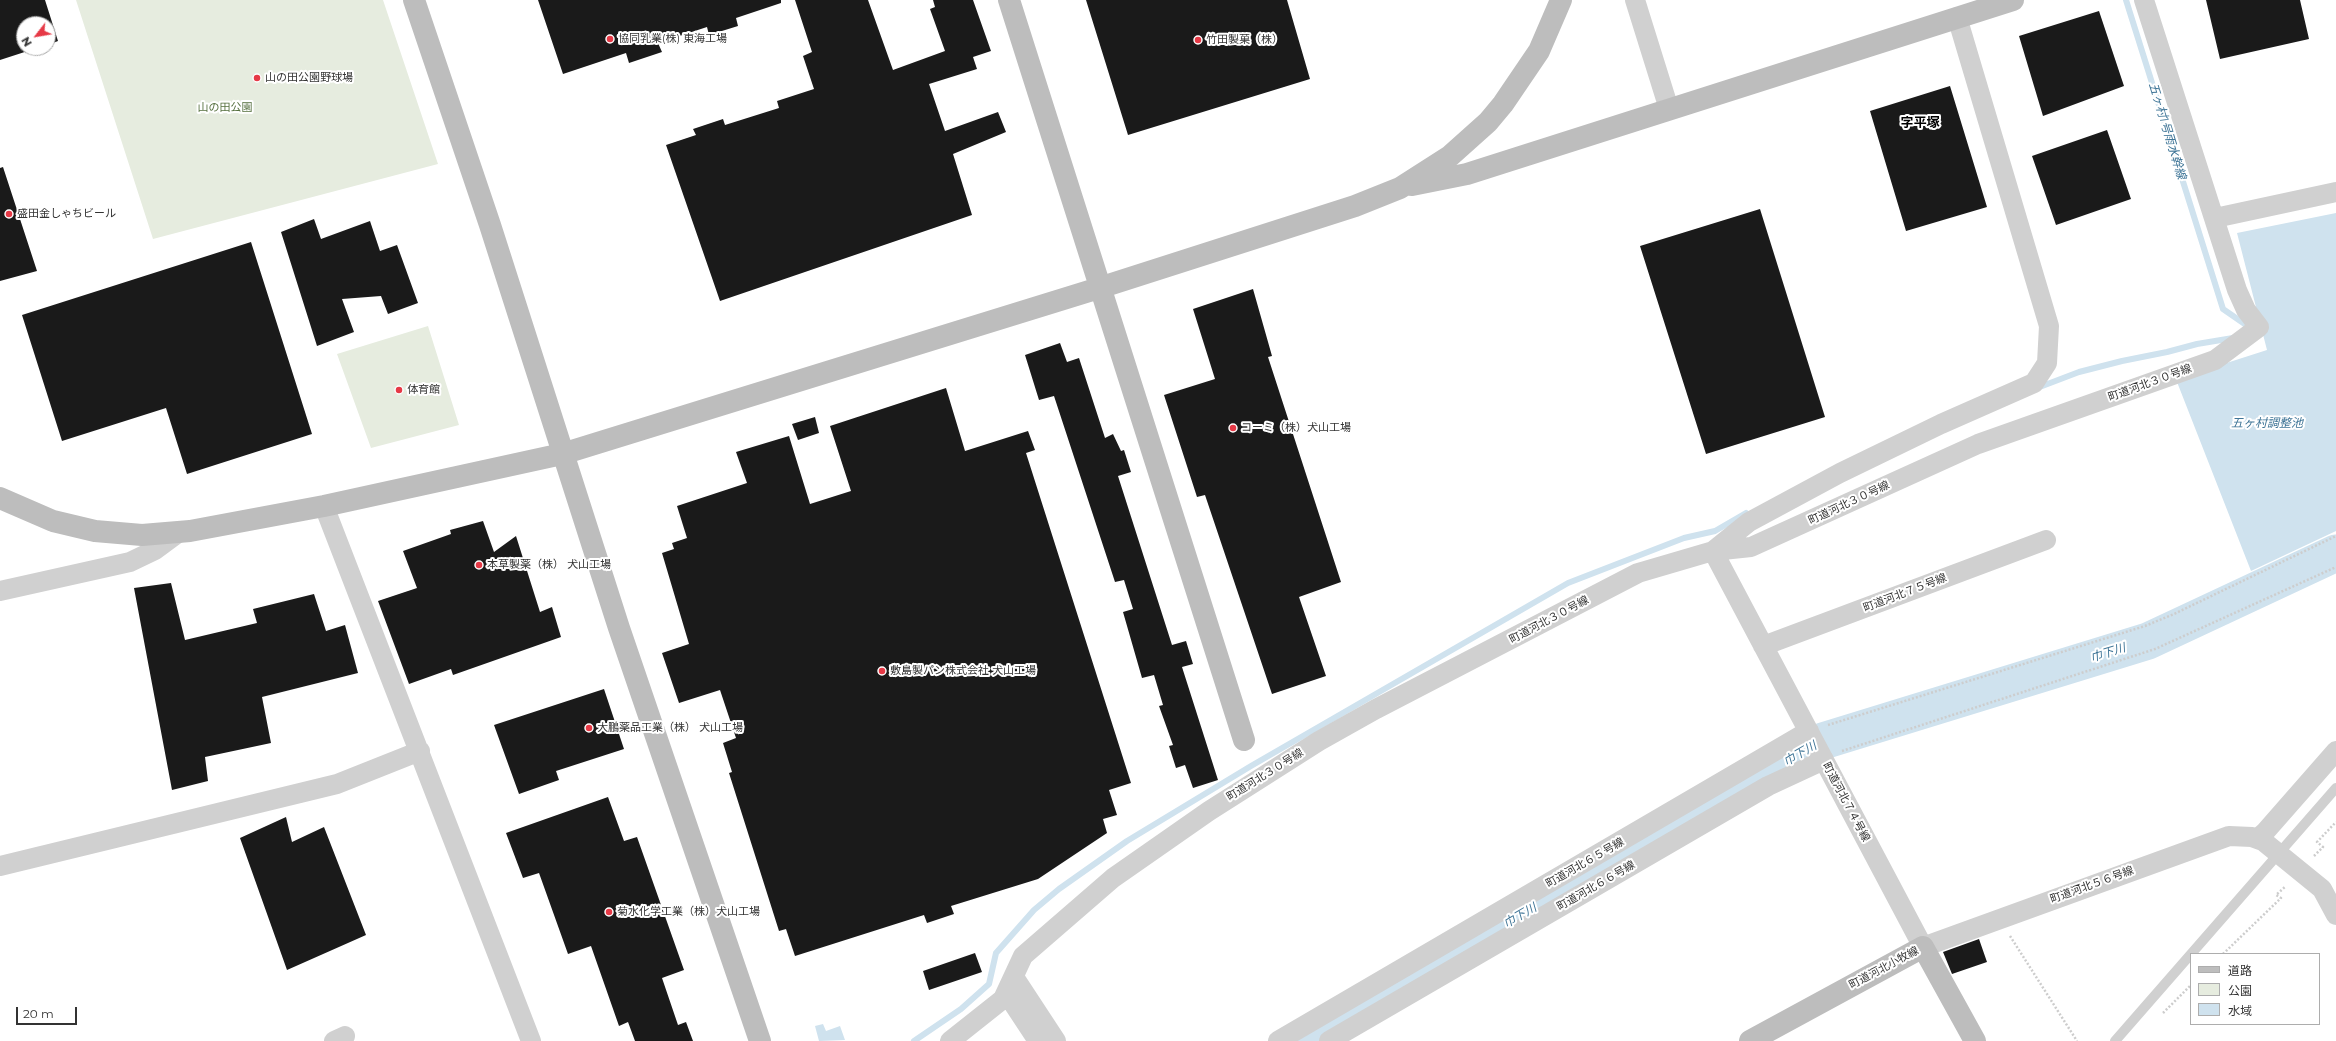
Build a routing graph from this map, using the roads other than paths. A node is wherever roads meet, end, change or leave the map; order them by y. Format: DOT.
graph roads {
  1 [pos="414,0"];
  2 [pos="1008,0"];
  3 [pos="1562,0"];
  4 [pos="1635,0"];
  5 [pos="2013,0"];
  6 [pos="2144,0"];
  7 [pos="1957,17"];
  8 [pos="1669,109"];
  9 [pos="1400,188"];
  10 [pos="2336,192"];
  11 [pos="2215,218"];
  12 [pos="1100,288"];
  13 [pos="562,454"];
  14 [pos="0,498"];
  15 [pos="324,506"];
  16 [pos="178,533"];
  17 [pos="2046,540"];
  18 [pos="1713,551"];
  19 [pos="0,591"];
  20 [pos="1763,646"];
  21 [pos="1810,734"];
  22 [pos="1244,740"];
  23 [pos="420,751"];
  24 [pos="2336,751"];
  25 [pos="1823,758"];
  26 [pos="2336,788"];
  27 [pos="2268,846"];
  28 [pos="0,866"];
  29 [pos="2336,915"];
  30 [pos="1923,947"];
  31 [pos="1011,985"];
  32 [pos="1356,1034"];
  33 [pos="531,1041"];
  34 [pos="760,1041"];
  35 [pos="950,1041"];
  36 [pos="1038,1041"];
  37 [pos="1056,1041"];
  38 [pos="1278,1041"];
  39 [pos="1329,1041"];
  40 [pos="1750,1041"];
  41 [pos="1975,1041"];
  42 [pos="2115,1041"];
  1 -- 13 [label="street"];
  2 -- 12 [label="street"];
  3 -- 9 [label="street"];
  4 -- 8 [label="street"];
  5 -- 7 [label="street"];
  6 -- 11 [label="street"];
  7 -- 8 [label="street"];
  7 -- 18 [label="street"];
  8 -- 9 [label="street"];
  9 -- 12 [label="street"];
  10 -- 11 [label="street"];
  11 -- 18 [label="street, 町道河北３０号線"];
  12 -- 13 [label="street"];
  12 -- 22 [label="street"];
  13 -- 15 [label="street"];
  13 -- 34 [label="street"];
  14 -- 16 [label="street"];
  15 -- 16 [label="street"];
  15 -- 23 [label="street"];
  16 -- 19 [label="street"];
  17 -- 20 [label="street, 町道河北７５号線"];
  18 -- 20 [label="street, 町道河北７４号線"];
  18 -- 31 [label="street, 町道河北３０号線"];
  20 -- 21 [label="street, 町道河北７４号線"];
  21 -- 25 [label="street, 町道河北７４号線"];
  21 -- 38 [label="street, 町道河北６５号線"];
  23 -- 28 [label="street"];
  23 -- 33 [label="street"];
  24 -- 27 [label="street"];
  25 -- 30 [label="street, 町道河北７４号線"];
  25 -- 32 [label="street, 町道河北６６号線"];
  26 -- 27 [label="lane"];
  27 -- 29 [label="street"];
  27 -- 30 [label="street, 町道河北５６号線"];
  27 -- 42 [label="lane"];
  30 -- 40 [label="street, 町道河北小牧線"];
  30 -- 41 [label="street, 町道河北小牧線"];
  31 -- 35 [label="street, 町道河北３０号線"];
  31 -- 36 [label="street"];
  31 -- 37 [label="street"];
  32 -- 39 [label="street, 町道河北６６号線"];
}
